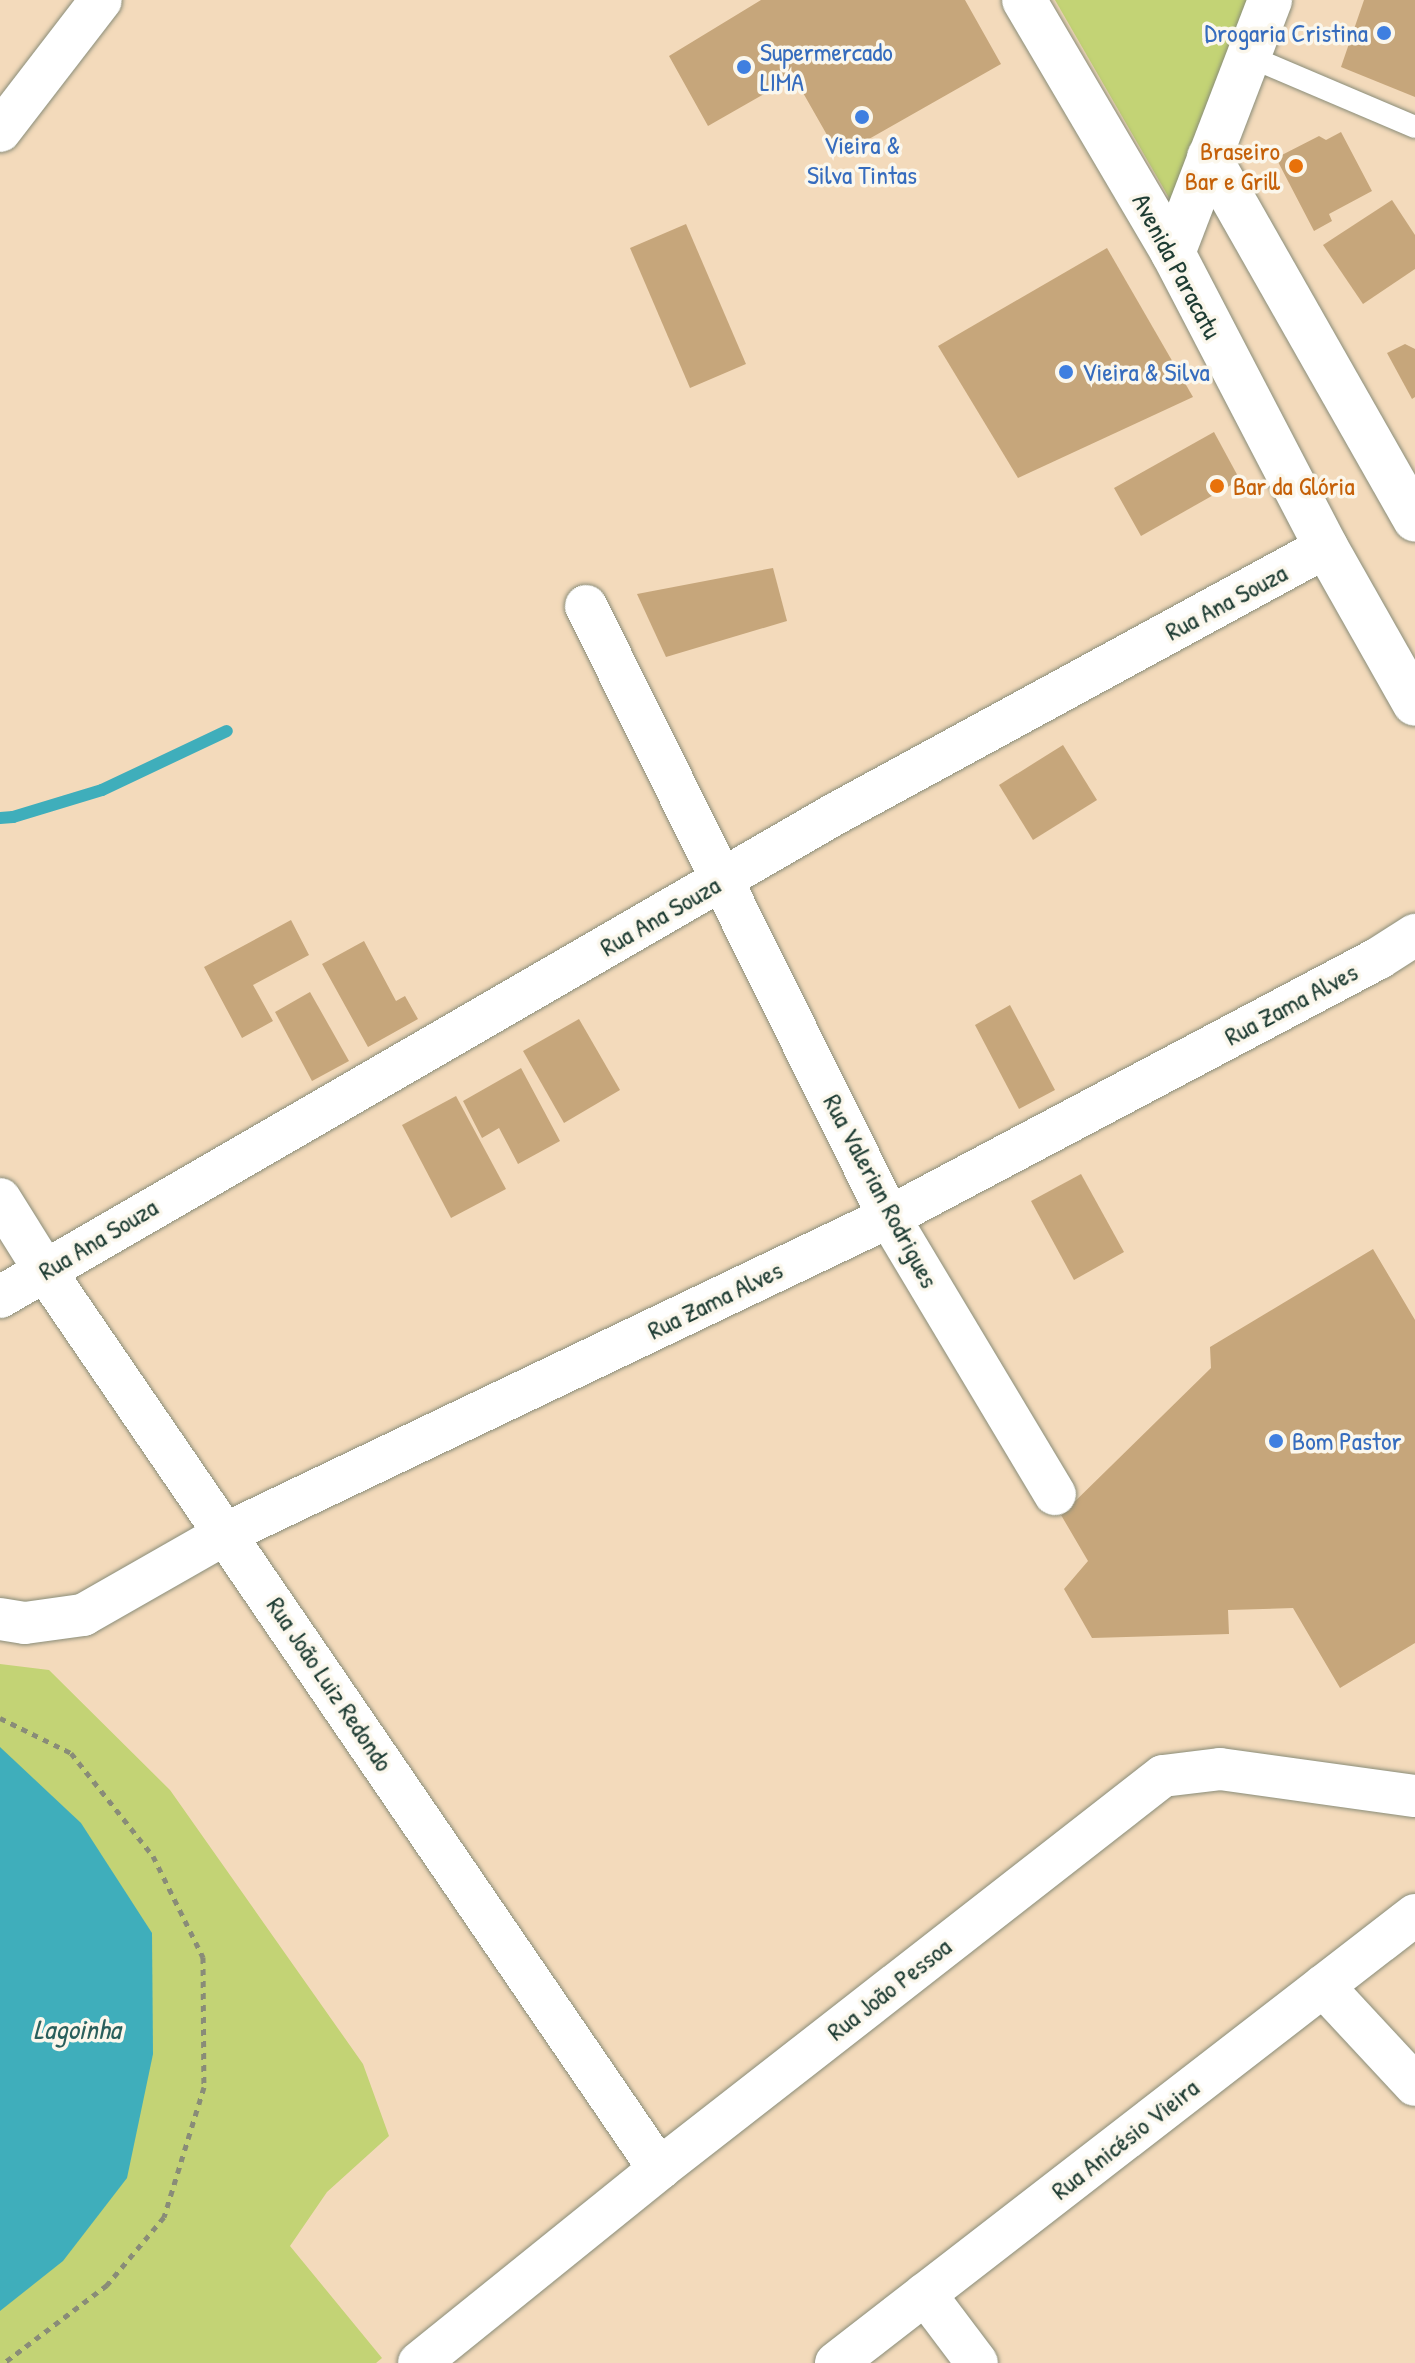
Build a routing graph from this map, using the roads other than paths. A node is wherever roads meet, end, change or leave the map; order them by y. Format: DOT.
graph roads {
  1 [pos="101,0"];
  2 [pos="1024,0"];
  3 [pos="1270,0"];
  4 [pos="1248,56"];
  5 [pos="1415,127"];
  6 [pos="0,131"];
  7 [pos="1209,157"];
  8 [pos="1173,253"];
  9 [pos="1415,520"];
  10 [pos="1326,547"];
  11 [pos="586,606"];
  12 [pos="1415,704"];
  13 [pos="723,879"];
  14 [pos="1415,935"];
  15 [pos="0,1199"];
  16 [pos="889,1217"];
  17 [pos="45,1271"];
  18 [pos="0,1297"];
  19 [pos="1055,1494"];
  20 [pos="227,1533"];
  21 [pos="1,1619"];
  22 [pos="1415,1796"];
  23 [pos="1415,1915"];
  24 [pos="1323,1986"];
  25 [pos="1415,2085"];
  26 [pos="659,2169"];
  27 [pos="925,2294"];
  28 [pos="419,2363"];
  29 [pos="836,2363"];
  30 [pos="977,2363"];
  1 -- 6 [label="street"];
  2 -- 8 [label="street, Avenida Paracatu"];
  3 -- 4 [label="street"];
  4 -- 5 [label="lane"];
  4 -- 7 [label="street"];
  7 -- 8 [label="street"];
  7 -- 9 [label="street"];
  8 -- 10 [label="street, Avenida Paracatu"];
  10 -- 12 [label="street, Avenida Paracatu"];
  10 -- 13 [label="street, Rua Ana Souza"];
  11 -- 13 [label="street, Rua Valerian Rodrigues"];
  13 -- 16 [label="street, Rua Valerian Rodrigues"];
  13 -- 17 [label="street, Rua Ana Souza"];
  14 -- 16 [label="street, Rua Zama Alves"];
  15 -- 17 [label="street, Rua João Luiz Redondo"];
  16 -- 19 [label="street, Rua Valerian Rodrigues"];
  16 -- 20 [label="street, Rua Zama Alves"];
  17 -- 18 [label="street, Rua Ana Souza"];
  17 -- 20 [label="street, Rua João Luiz Redondo"];
  20 -- 21 [label="street, Rua Zama Alves"];
  20 -- 26 [label="street, Rua João Luiz Redondo"];
  22 -- 26 [label="street, Rua João Pessoa"];
  23 -- 24 [label="street, Rua Anicésio Vieira"];
  24 -- 25 [label="street"];
  24 -- 27 [label="street, Rua Anicésio Vieira"];
  26 -- 28 [label="street, Rua João Pessoa"];
  27 -- 29 [label="street, Rua Anicésio Vieira"];
  27 -- 30 [label="street"];
}
